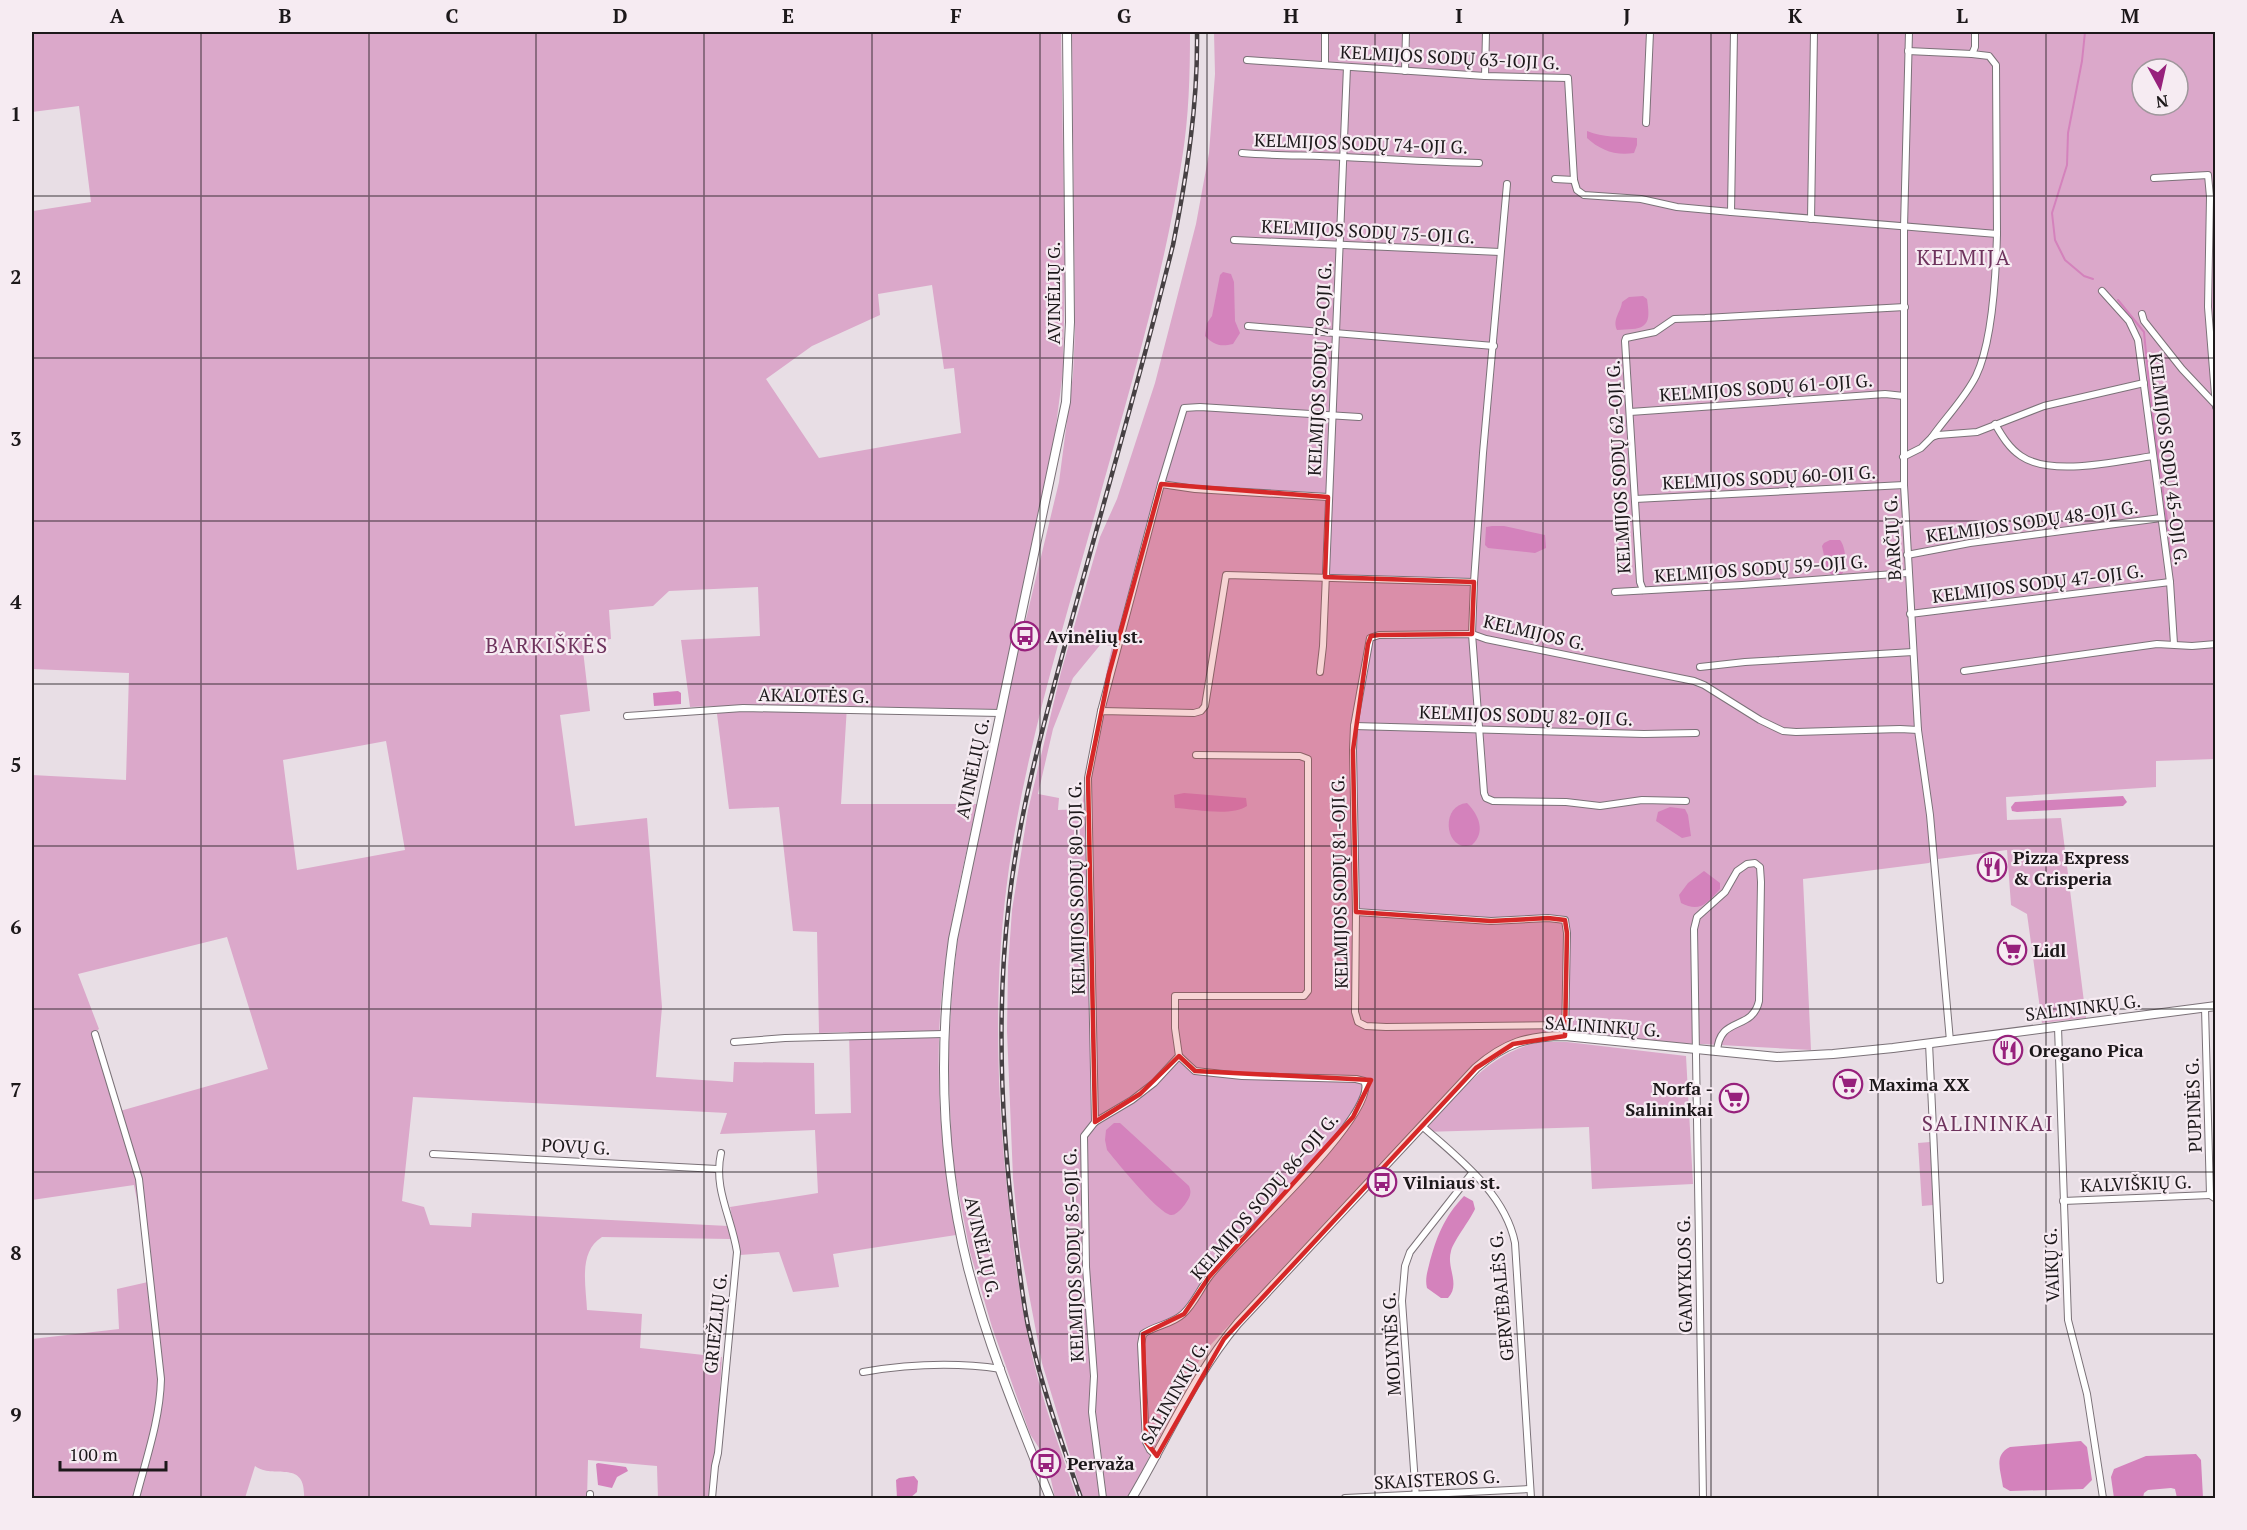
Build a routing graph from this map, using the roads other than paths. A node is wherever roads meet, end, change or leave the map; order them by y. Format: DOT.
graph roads {
  1 [pos="1067,32"];
  2 [pos="1325,32"];
  3 [pos="1406,32"];
  4 [pos="1486,32"];
  5 [pos="1650,32"];
  6 [pos="1734,32"];
  7 [pos="1814,32"];
  8 [pos="1909,32"];
  9 [pos="1975,32"];
  10 [pos="1908,51"];
  11 [pos="1972,54"];
  12 [pos="1247,60"];
  13 [pos="1325,65"];
  14 [pos="1347,67"];
  15 [pos="1405,71"];
  16 [pos="1485,76"];
  17 [pos="1646,123"];
  18 [pos="1242,153"];
  19 [pos="1342,157"];
  20 [pos="1479,163"];
  21 [pos="2154,177"];
  22 [pos="1556,179"];
  23 [pos="1574,180"];
  24 [pos="1507,184"];
  25 [pos="1731,212"];
  26 [pos="1811,219"];
  27 [pos="1904,227"];
  28 [pos="1997,234"];
  29 [pos="1234,240"];
  30 [pos="1339,246"];
  31 [pos="1500,252"];
  32 [pos="2102,291"];
  33 [pos="1905,307"];
  34 [pos="2142,314"];
  35 [pos="1248,326"];
  36 [pos="1335,334"];
  37 [pos="1494,346"];
  38 [pos="2144,383"];
  39 [pos="1904,396"];
  40 [pos="2215,406"];
  41 [pos="1630,412"];
  42 [pos="1331,416"];
  43 [pos="1359,417"];
  44 [pos="1995,424"];
  45 [pos="1932,437"];
  46 [pos="2153,456"];
  47 [pos="1904,457"];
  48 [pos="1161,484"];
  49 [pos="1904,485"];
  50 [pos="1328,497"];
  51 [pos="1635,499"];
  52 [pos="2161,518"];
  53 [pos="1907,555"];
  54 [pos="1908,573"];
  55 [pos="1325,577"];
  56 [pos="1474,582"];
  57 [pos="2170,582"];
  58 [pos="1643,590"];
  59 [pos="1615,592"];
  60 [pos="1910,614"];
  61 [pos="1472,634"];
  62 [pos="2174,644"];
  63 [pos="2216,644"];
  64 [pos="1913,652"];
  65 [pos="1700,667"];
  66 [pos="1964,671"];
  67 [pos="1320,672"];
  68 [pos="1101,711"];
  69 [pos="1000,713"];
  70 [pos="627,716"];
  71 [pos="1354,726"];
  72 [pos="1480,729"];
  73 [pos="1918,730"];
  74 [pos="1696,733"];
  75 [pos="1196,755"];
  76 [pos="1686,801"];
  77 [pos="1356,912"];
  78 [pos="2216,1006"];
  79 [pos="2205,1008"];
  80 [pos="1566,1025"];
  81 [pos="2058,1027"];
  82 [pos="95,1034"];
  83 [pos="944,1034"];
  84 [pos="1565,1036"];
  85 [pos="1950,1041"];
  86 [pos="734,1042"];
  87 [pos="1929,1043"];
  88 [pos="1695,1050"];
  89 [pos="1717,1052"];
  90 [pos="1179,1056"];
  91 [pos="1095,1122"];
  92 [pos="1422,1126"];
  93 [pos="721,1153"];
  94 [pos="433,1154"];
  95 [pos="717,1169"];
  96 [pos="1472,1173"];
  97 [pos="2213,1197"];
  98 [pos="2063,1201"];
  99 [pos="1940,1280"];
  100 [pos="1001,1369"];
  101 [pos="863,1372"];
  102 [pos="1157,1456"];
  103 [pos="1530,1489"];
  104 [pos="1416,1497"];
  105 [pos="136,1498"];
  106 [pos="712,1498"];
  107 [pos="1050,1498"];
  108 [pos="1103,1498"];
  109 [pos="1132,1498"];
  110 [pos="1346,1498"];
  111 [pos="1531,1498"];
  112 [pos="1703,1498"];
  113 [pos="2103,1498"];
  1 -- 69 [label="main road, AVINĖLIŲ G."];
  2 -- 13 [label="street"];
  3 -- 15 [label="street"];
  4 -- 16 [label="street"];
  5 -- 17 [label="street"];
  6 -- 25 [label="street"];
  7 -- 26 [label="street"];
  8 -- 10 [label="street, BARČIŲ G."];
  9 -- 11 [label="street"];
  10 -- 11 [label="street"];
  10 -- 27 [label="street, BARČIŲ G."];
  11 -- 28 [label="street"];
  12 -- 13 [label="street, KELMIJOS SODŲ 63-IOJI G."];
  13 -- 14 [label="street, KELMIJOS SODŲ 63-IOJI G."];
  14 -- 15 [label="street, KELMIJOS SODŲ 63-IOJI G."];
  14 -- 19 [label="street, KELMIJOS SODŲ 79-OJI G."];
  15 -- 16 [label="street, KELMIJOS SODŲ 63-IOJI G."];
  16 -- 23 [label="street, KELMIJOS SODŲ 63-IOJI G."];
  18 -- 19 [label="street, KELMIJOS SODŲ 74-OJI G."];
  19 -- 20 [label="street, KELMIJOS SODŲ 74-OJI G."];
  19 -- 30 [label="street, KELMIJOS SODŲ 79-OJI G."];
  21 -- 40 [label="street"];
  22 -- 23 [label="street"];
  23 -- 25 [label="street"];
  24 -- 31 [label="street, KELMIJOS G."];
  25 -- 26 [label="street"];
  26 -- 27 [label="street"];
  27 -- 28 [label="street"];
  27 -- 33 [label="street, BARČIŲ G."];
  28 -- 45 [label="street"];
  29 -- 30 [label="street, KELMIJOS SODŲ 75-OJI G."];
  30 -- 31 [label="street, KELMIJOS SODŲ 75-OJI G."];
  30 -- 36 [label="street, KELMIJOS SODŲ 79-OJI G."];
  31 -- 37 [label="street, KELMIJOS G."];
  32 -- 38 [label="street, KELMIJOS SODŲ 45-OJI G."];
  33 -- 39 [label="street, BARČIŲ G."];
  33 -- 41 [label="street, KELMIJOS SODŲ 62-OJI G."];
  34 -- 40 [label="street"];
  35 -- 36 [label="street"];
  36 -- 37 [label="street"];
  36 -- 42 [label="street, KELMIJOS SODŲ 79-OJI G."];
  37 -- 56 [label="street, KELMIJOS G."];
  38 -- 44 [label="street"];
  38 -- 46 [label="street, KELMIJOS SODŲ 45-OJI G."];
  39 -- 41 [label="street, KELMIJOS SODŲ 61-OJI G."];
  39 -- 47 [label="street, BARČIŲ G."];
  41 -- 51 [label="street, KELMIJOS SODŲ 62-OJI G."];
  42 -- 43 [label="street"];
  42 -- 48 [label="street, KELMIJOS SODŲ 80-OJI G."];
  42 -- 50 [label="street, KELMIJOS SODŲ 79-OJI G."];
  44 -- 45 [label="street"];
  44 -- 46 [label="street"];
  45 -- 47 [label="street"];
  46 -- 52 [label="street, KELMIJOS SODŲ 45-OJI G."];
  47 -- 49 [label="street, BARČIŲ G."];
  48 -- 50 [label="street"];
  48 -- 68 [label="street, KELMIJOS SODŲ 80-OJI G."];
  49 -- 51 [label="street, KELMIJOS SODŲ 60-OJI G."];
  49 -- 53 [label="street, BARČIŲ G."];
  50 -- 55 [label="street, KELMIJOS SODŲ 79-OJI G."];
  51 -- 58 [label="street, KELMIJOS SODŲ 62-OJI G."];
  52 -- 53 [label="street, KELMIJOS SODŲ 48-OJI G."];
  52 -- 57 [label="street, KELMIJOS SODŲ 45-OJI G."];
  53 -- 54 [label="street, BARČIŲ G."];
  54 -- 58 [label="street, KELMIJOS SODŲ 59-OJI G."];
  54 -- 60 [label="street, BARČIŲ G."];
  55 -- 56 [label="street"];
  55 -- 67 [label="street, KELMIJOS SODŲ 79-OJI G."];
  55 -- 68 [label="street"];
  56 -- 61 [label="street, KELMIJOS G."];
  57 -- 60 [label="street, KELMIJOS SODŲ 47-OJI G."];
  57 -- 62 [label="street, KELMIJOS SODŲ 45-OJI G."];
  58 -- 59 [label="street, KELMIJOS SODŲ 59-OJI G."];
  60 -- 64 [label="street, BARČIŲ G."];
  61 -- 71 [label="street, KELMIJOS SODŲ 81-OJI G."];
  61 -- 72 [label="street"];
  61 -- 73 [label="street, KELMIJOS G."];
  62 -- 63 [label="street"];
  62 -- 66 [label="street"];
  64 -- 65 [label="street"];
  64 -- 73 [label="street, BARČIŲ G."];
  68 -- 91 [label="street, KELMIJOS SODŲ 80-OJI G."];
  69 -- 70 [label="street, AKALOTĖS G."];
  69 -- 83 [label="main road, AVINĖLIŲ G."];
  71 -- 72 [label="street, KELMIJOS SODŲ 82-OJI G."];
  71 -- 77 [label="street, KELMIJOS SODŲ 81-OJI G."];
  72 -- 74 [label="street, KELMIJOS SODŲ 82-OJI G."];
  72 -- 76 [label="street"];
  73 -- 85 [label="street, BARČIŲ G."];
  75 -- 90 [label="street"];
  77 -- 80 [label="street"];
  77 -- 80 [label="street, KELMIJOS SODŲ 81-OJI G."];
  78 -- 79 [label="main road, SALININKŲ G."];
  79 -- 81 [label="main road, SALININKŲ G."];
  79 -- 97 [label="street, PUPINĖS G."];
  80 -- 84 [label="street"];
  81 -- 85 [label="main road, SALININKŲ G."];
  81 -- 98 [label="street, VAIKŲ G."];
  82 -- 105 [label="street"];
  83 -- 86 [label="street"];
  83 -- 100 [label="main road, AVINĖLIŲ G."];
  84 -- 88 [label="main road, SALININKŲ G."];
  84 -- 92 [label="main road, SALININKŲ G."];
  85 -- 87 [label="main road, SALININKŲ G."];
  87 -- 89 [label="main road, SALININKŲ G."];
  87 -- 99 [label="street"];
  88 -- 89 [label="main road, SALININKŲ G."];
  88 -- 89 [label="street, GAMYKLOS G."];
  88 -- 112 [label="street, GAMYKLOS G."];
  90 -- 91 [label="street"];
  90 -- 102 [label="street, KELMIJOS SODŲ 86-OJI G."];
  91 -- 108 [label="street, KELMIJOS SODŲ 85-OJI G."];
  92 -- 96 [label="street, GERVĖBALĖS G."];
  92 -- 102 [label="main road, SALININKŲ G."];
  93 -- 95 [label="street, GRIEŽLIŲ G."];
  94 -- 95 [label="street, POVŲ G."];
  95 -- 106 [label="street, GRIEŽLIŲ G."];
  96 -- 103 [label="street, GERVĖBALĖS G."];
  96 -- 104 [label="street, MOLYNĖS G."];
  97 -- 98 [label="street, KALVIŠKIŲ G."];
  98 -- 113 [label="street, VAIKŲ G."];
  100 -- 101 [label="street"];
  100 -- 107 [label="main road, AVINĖLIŲ G."];
  102 -- 109 [label="main road, SALININKŲ G."];
  103 -- 104 [label="street, SKAISTEROS G."];
  103 -- 111 [label="street, GERVĖBALĖS G."];
  104 -- 110 [label="street, SKAISTEROS G."];
}
